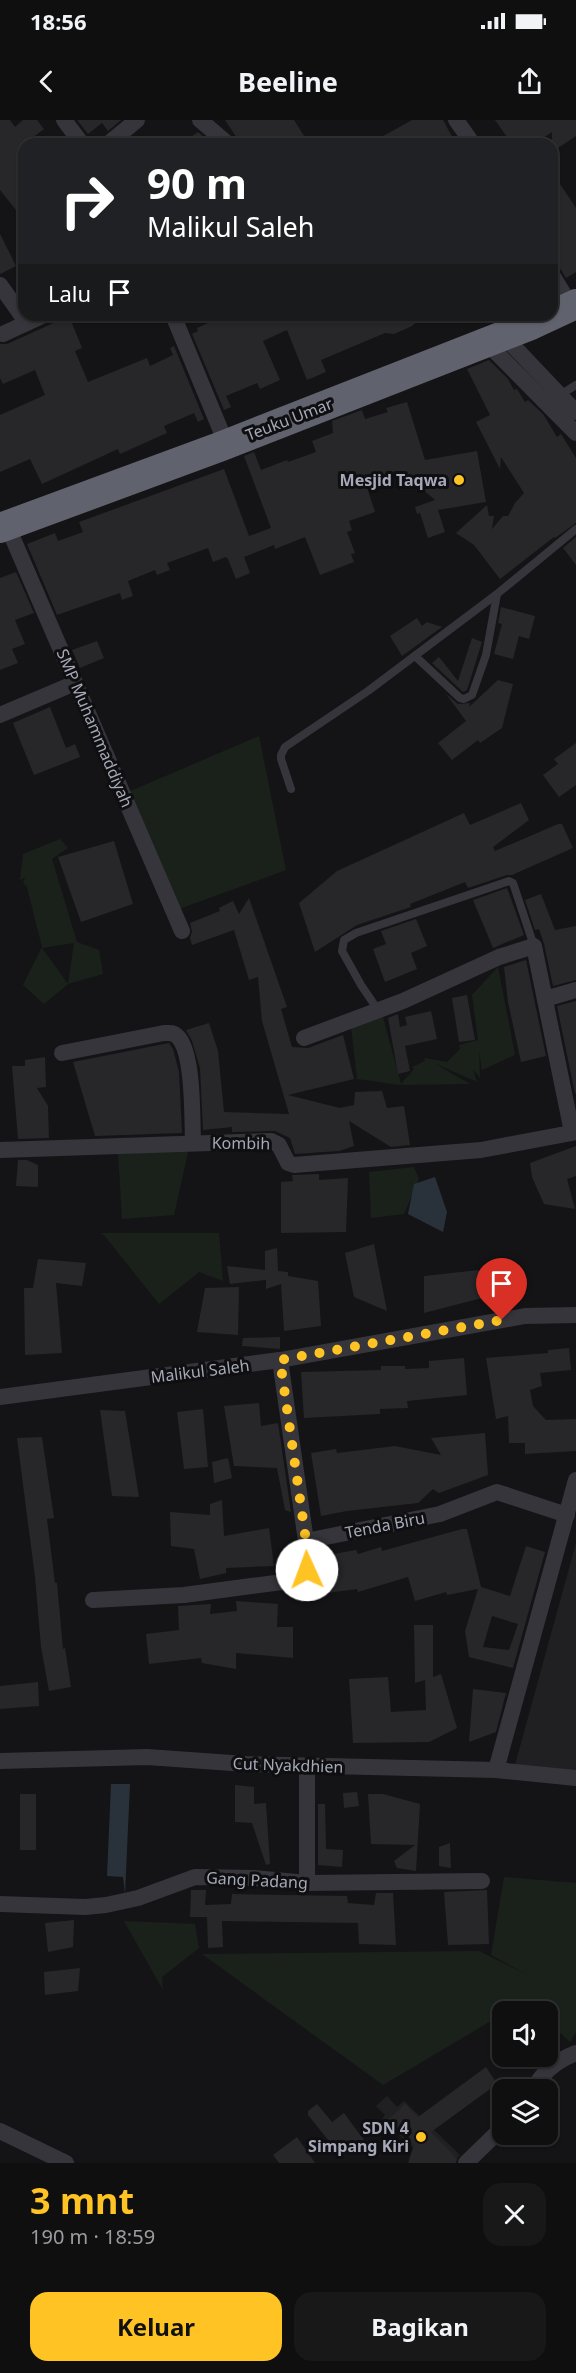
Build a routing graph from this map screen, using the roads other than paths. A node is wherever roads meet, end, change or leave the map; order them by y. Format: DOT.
graph roads {
  1 [pos="64,120"];
  2 [pos="137,120"];
  3 [pos="200,120"];
  4 [pos="456,120"];
  5 [pos="78,138"];
  6 [pos="115,138"];
  7 [pos="221,138"];
  8 [pos="469,138"];
  9 [pos="0,285"];
  10 [pos="18,310"];
  11 [pos="31,321"];
  12 [pos="175,321"];
  13 [pos="513,321"];
  14 [pos="27,323"];
  15 [pos="496,330"];
  16 [pos="3,334"];
  17 [pos="576,385"];
  18 [pos="560,395"];
  19 [pos="576,412"];
  20 [pos="221,432"];
  21 [pos="576,434"];
  22 [pos="2,523"];
  23 [pos="576,529"];
  24 [pos="497,594"];
  25 [pos="415,656"];
  26 [pos="75,683"];
  27 [pos="0,715"];
  28 [pos="291,789"];
  29 [pos="182,931"];
  30 [pos="534,946"];
  31 [pos="576,990"];
  32 [pos="544,999"];
  33 [pos="378,1010"];
  34 [pos="304,1038"];
  35 [pos="62,1053"];
  36 [pos="574,1132"];
  37 [pos="193,1142"];
  38 [pos="0,1150"];
  39 [pos="576,1316"];
  40 [pos="280,1360"];
  41 [pos="0,1396"];
  42 [pos="576,1480"];
  43 [pos="567,1515"];
  44 [pos="306,1541"];
  45 [pos="93,1600"];
  46 [pos="0,1761"];
  47 [pos="307,1766"];
  48 [pos="496,1770"];
  49 [pos="576,1778"];
  50 [pos="482,1881"];
  51 [pos="307,1883"];
  52 [pos="0,1904"];
  53 [pos="576,2053"];
  54 [pos="539,2079"];
  55 [pos="0,2131"];
  56 [pos="492,2137"];
  57 [pos="66,2163"];
  58 [pos="466,2163"];
  1 -- 5 [label="street"];
  2 -- 6 [label="street"];
  3 -- 7 [label="street"];
  4 -- 8 [label="street"];
  9 -- 10 [label="street"];
  11 -- 14 [label="street"];
  12 -- 20 [label="street"];
  13 -- 15 [label="highway, Teuku Umar"];
  14 -- 16 [label="street"];
  15 -- 18 [label="street"];
  15 -- 20 [label="highway"];
  15 -- 21 [label="street"];
  15 -- 22 [label="highway, Teuku Umar"];
  17 -- 18 [label="lane"];
  18 -- 19 [label="street"];
  20 -- 22 [label="highway"];
  22 -- 26 [label="street, SMP Muhammaddiyah"];
  23 -- 24 [label="lane"];
  24 -- 25 [label="lane"];
  24 -- 25 [label="lane"];
  25 -- 28 [label="lane"];
  26 -- 27 [label="street"];
  26 -- 29 [label="street, SMP Muhammaddiyah"];
  30 -- 32 [label="street"];
  30 -- 33 [label="street"];
  30 -- 33 [label="lane"];
  31 -- 32 [label="street"];
  32 -- 36 [label="street"];
  33 -- 34 [label="street"];
  35 -- 37 [label="street"];
  36 -- 37 [label="street, Kombih"];
  37 -- 38 [label="street, Kombih"];
  39 -- 40 [label="street, Malikul Saleh"];
  40 -- 41 [label="street, Malikul Saleh"];
  40 -- 44 [label="street"];
  42 -- 43 [label="street"];
  43 -- 44 [label="street, Tenda Biru"];
  43 -- 48 [label="street"];
  44 -- 45 [label="street"];
  46 -- 47 [label="street, Cut Nyakdhien"];
  47 -- 48 [label="street, Cut Nyakdhien"];
  47 -- 51 [label="street"];
  48 -- 49 [label="street, Cut Nyakdhien"];
  50 -- 51 [label="street, Gang Padang"];
  51 -- 52 [label="street, Gang Padang"];
  53 -- 54 [label="street"];
  55 -- 57 [label="street"];
  56 -- 58 [label="street"];
}
